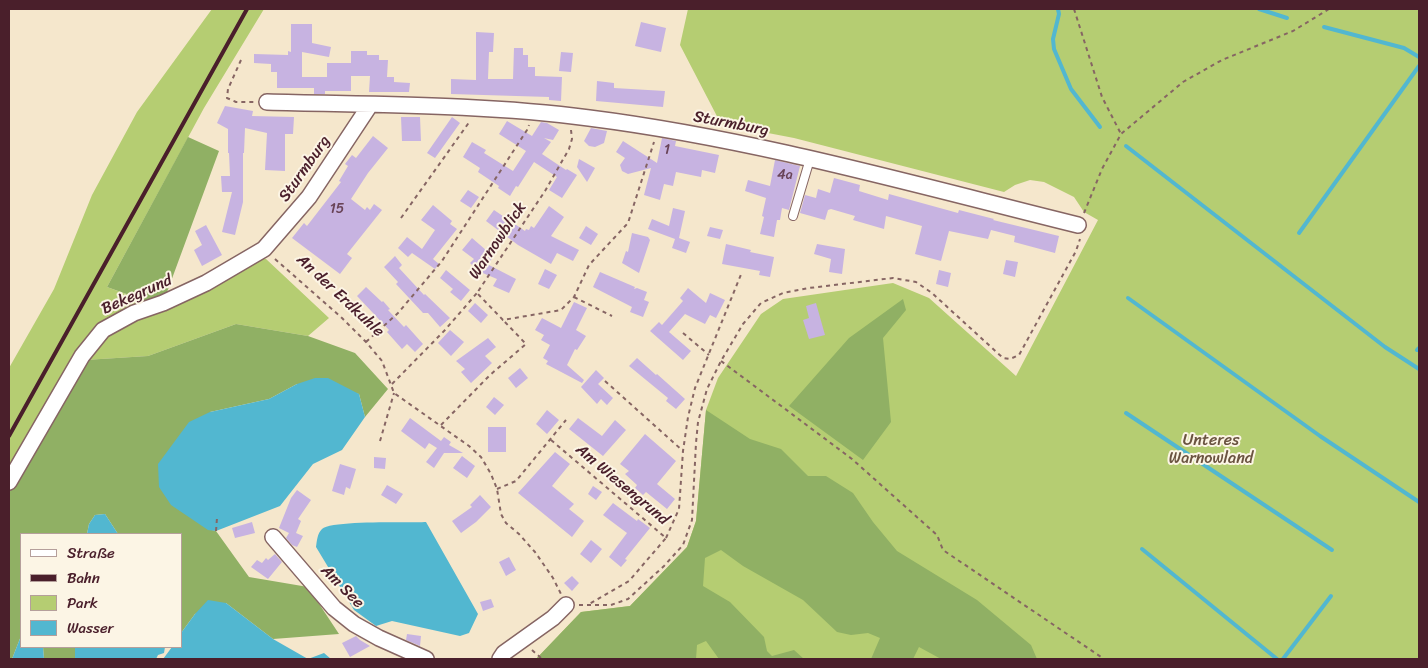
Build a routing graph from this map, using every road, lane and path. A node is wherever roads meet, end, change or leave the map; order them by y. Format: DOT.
graph roads {
  1 [pos="1074,9"];
  2 [pos="1329,9"];
  3 [pos="241,60"];
  4 [pos="267,102"];
  5 [pos="370,105"];
  6 [pos="472,108"];
  7 [pos="532,113"];
  8 [pos="563,115"];
  9 [pos="658,128"];
  10 [pos="1121,134"];
  11 [pos="810,159"];
  12 [pos="794,216"];
  13 [pos="401,218"];
  14 [pos="1078,225"];
  15 [pos="264,249"];
  16 [pos="742,272"];
  17 [pos="477,293"];
  18 [pos="574,297"];
  19 [pos="612,316"];
  20 [pos="503,320"];
  21 [pos="683,333"];
  22 [pos="366,342"];
  23 [pos="709,355"];
  24 [pos="721,361"];
  25 [pos="605,381"];
  26 [pos="392,384"];
  27 [pos="394,393"];
  28 [pos="566,420"];
  29 [pos="441,425"];
  30 [pos="551,440"];
  31 [pos="380,441"];
  32 [pos="683,451"];
  33 [pos="9,482"];
  34 [pos="497,489"];
  35 [pos="217,518"];
  36 [pos="216,531"];
  37 [pos="274,537"];
  38 [pos="666,538"];
  39 [pos="566,605"];
  40 [pos="587,605"];
  41 [pos="426,659"];
  42 [pos="500,659"];
  43 [pos="1104,659"];
  1 -- 10 [label="path"];
  2 -- 10 [label="path"];
  3 -- 4 [label="path"];
  4 -- 5 [label="street, Sturmburg"];
  5 -- 6 [label="street, Sturmburg"];
  5 -- 15 [label="street, Sturmburg"];
  6 -- 7 [label="street, Sturmburg"];
  6 -- 13 [label="path"];
  7 -- 8 [label="street, Sturmburg"];
  7 -- 22 [label="path"];
  8 -- 9 [label="street, Sturmburg"];
  8 -- 17 [label="path, Warnowblick"];
  9 -- 11 [label="street, Sturmburg"];
  9 -- 18 [label="path"];
  10 -- 14 [label="path"];
  11 -- 12 [label="lane"];
  11 -- 14 [label="street, Sturmburg"];
  14 -- 24 [label="path, Am Wiesengrund"];
  15 -- 22 [label="path, An der Erdkuhle"];
  15 -- 33 [label="street, Bekegrund"];
  16 -- 23 [label="path"];
  17 -- 20 [label="path, Warnowblick"];
  17 -- 26 [label="path"];
  18 -- 19 [label="path"];
  18 -- 20 [label="path"];
  20 -- 29 [label="path, Warnowblick"];
  21 -- 23 [label="path"];
  22 -- 26 [label="path, An der Erdkuhle"];
  23 -- 32 [label="path"];
  24 -- 40 [label="path, Am Wiesengrund"];
  24 -- 43 [label="path"];
  25 -- 32 [label="path"];
  26 -- 27 [label="path, An der Erdkuhle"];
  27 -- 29 [label="path"];
  27 -- 31 [label="path"];
  28 -- 30 [label="path"];
  29 -- 34 [label="path"];
  30 -- 34 [label="path"];
  30 -- 38 [label="path, Am Wiesengrund"];
  32 -- 38 [label="path"];
  34 -- 39 [label="path"];
  35 -- 36 [label="path"];
  37 -- 41 [label="street, Am See"];
  38 -- 40 [label="path, Am Wiesengrund"];
  39 -- 40 [label="path, Am Wiesengrund"];
  39 -- 42 [label="street"];
}
